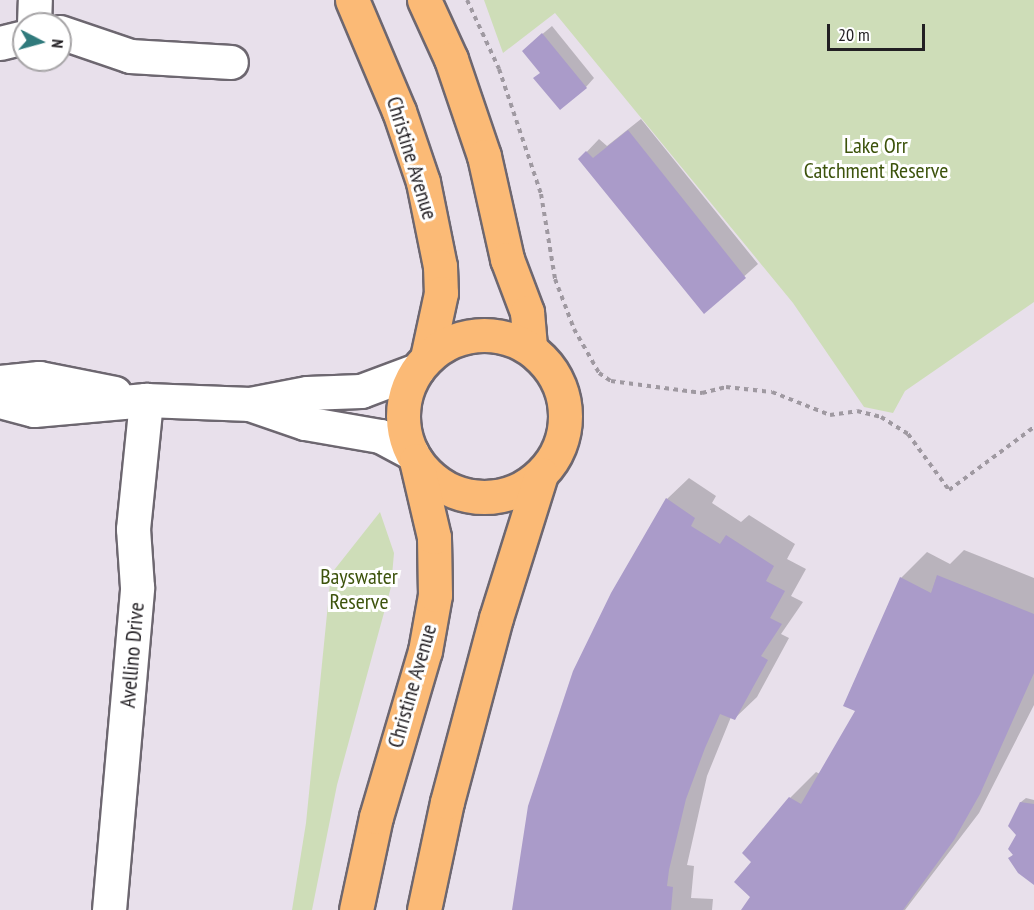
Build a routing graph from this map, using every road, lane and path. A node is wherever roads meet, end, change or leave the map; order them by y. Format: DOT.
graph roads {
  1 [pos="352,0"];
  2 [pos="424,0"];
  3 [pos="467,0"];
  4 [pos="72,35"];
  5 [pos="231,62"];
  6 [pos="530,348"];
  7 [pos="422,364"];
  8 [pos="0,382"];
  9 [pos="146,400"];
  10 [pos="0,401"];
  11 [pos="250,404"];
  12 [pos="1034,427"];
  13 [pos="414,457"];
  14 [pos="541,474"];
  15 [pos="109,910"];
  16 [pos="356,910"];
  17 [pos="424,910"];
  1 -- 7 [label="main road, Christine Avenue"];
  2 -- 6 [label="main road"];
  3 -- 12 [label="path"];
  4 -- 5 [label="street"];
  6 -- 7 [label="main road"];
  6 -- 14 [label="main road"];
  7 -- 11 [label="street"];
  7 -- 13 [label="main road, Christine Avenue"];
  8 -- 9 [label="street"];
  9 -- 10 [label="street"];
  9 -- 11 [label="street"];
  9 -- 15 [label="street, Avellino Drive"];
  11 -- 13 [label="street"];
  13 -- 14 [label="main road"];
  13 -- 16 [label="main road, Christine Avenue"];
  14 -- 17 [label="main road"];
}
